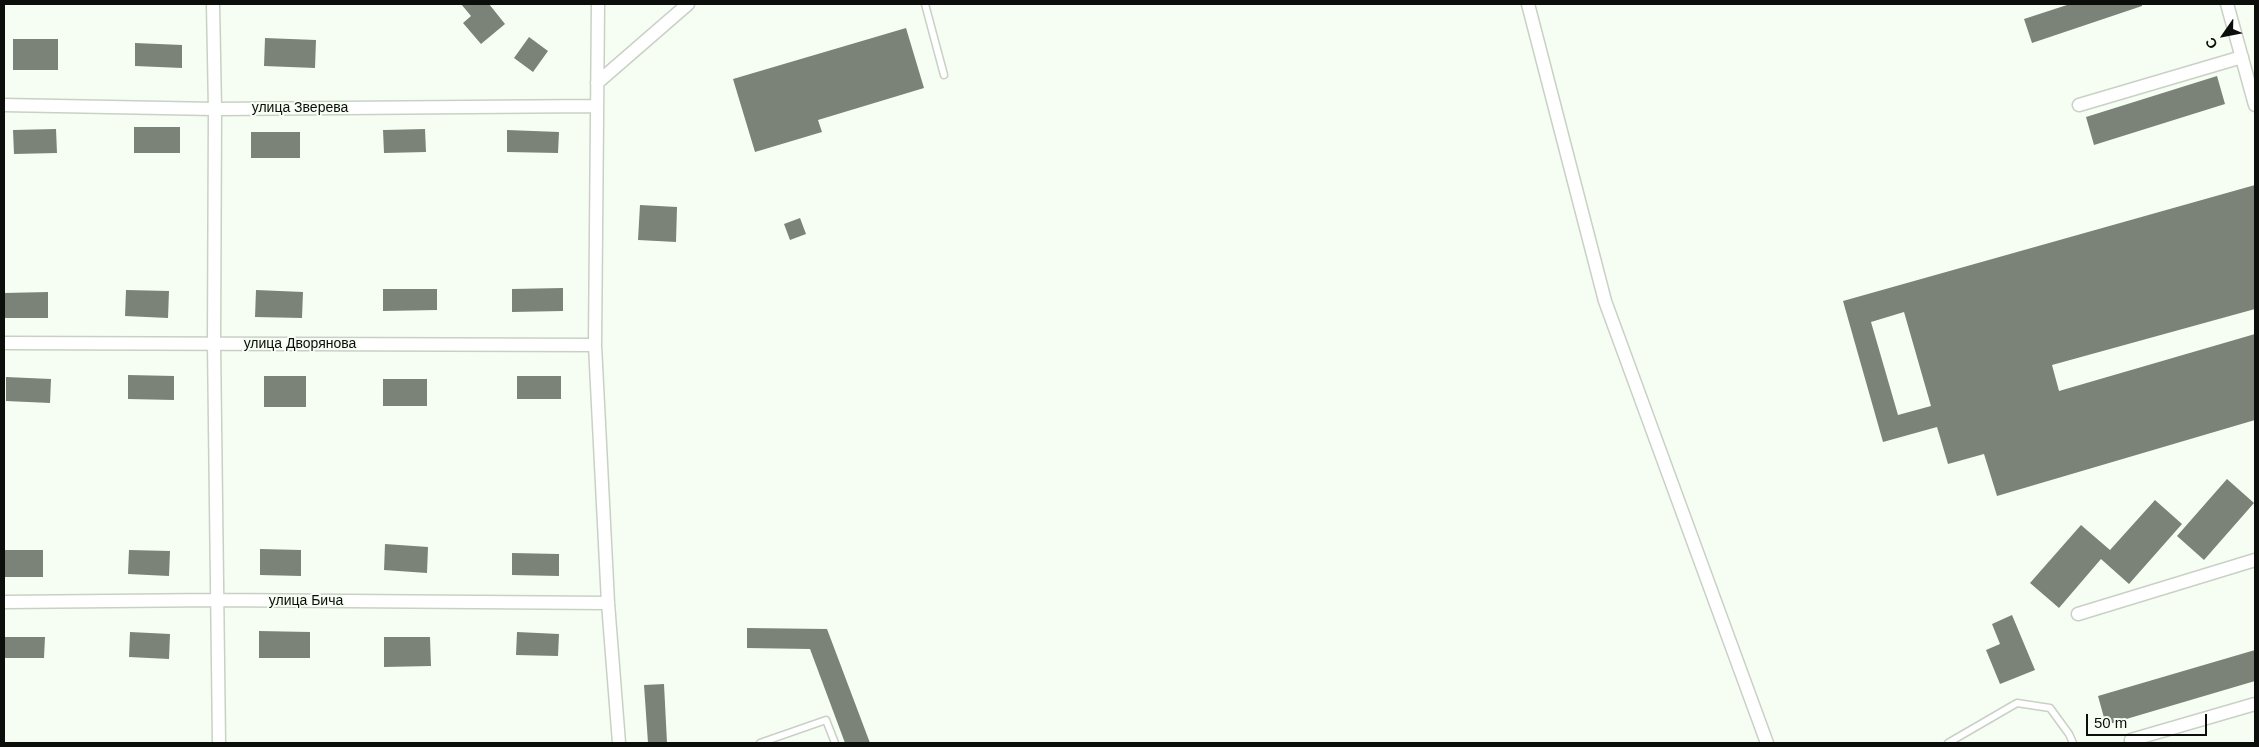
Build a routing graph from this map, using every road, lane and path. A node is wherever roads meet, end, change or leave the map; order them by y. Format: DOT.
graph roads {
  1 [pos="213,4"];
  2 [pos="598,4"];
  3 [pos="688,4"];
  4 [pos="925,4"];
  5 [pos="1528,4"];
  6 [pos="2227,4"];
  7 [pos="2242,57"];
  8 [pos="944,75"];
  9 [pos="597,83"];
  10 [pos="4,105"];
  11 [pos="2079,105"];
  12 [pos="2255,105"];
  13 [pos="596,106"];
  14 [pos="215,108"];
  15 [pos="4,343"];
  16 [pos="214,343"];
  17 [pos="595,345"];
  18 [pos="2255,560"];
  19 [pos="216,600"];
  20 [pos="4,602"];
  21 [pos="608,603"];
  22 [pos="2078,614"];
  23 [pos="2255,704"];
  24 [pos="2131,740"];
  25 [pos="219,743"];
  26 [pos="619,743"];
  27 [pos="760,743"];
  28 [pos="835,743"];
  29 [pos="1767,743"];
  30 [pos="1948,743"];
  31 [pos="2073,743"];
  1 -- 14 [label="street"];
  2 -- 9 [label="street"];
  3 -- 9 [label="street"];
  4 -- 8 [label="lane"];
  5 -- 29 [label="street"];
  6 -- 7 [label="street"];
  7 -- 11 [label="street"];
  7 -- 12 [label="street"];
  9 -- 13 [label="street"];
  10 -- 14 [label="street, улица Зверева"];
  13 -- 14 [label="street, улица Зверева"];
  13 -- 17 [label="street"];
  14 -- 16 [label="street"];
  15 -- 16 [label="street, улица Дворянова"];
  16 -- 17 [label="street, улица Дворянова"];
  16 -- 19 [label="street"];
  17 -- 21 [label="street"];
  18 -- 22 [label="street"];
  19 -- 20 [label="street, улица Бича"];
  19 -- 21 [label="street, улица Бича"];
  19 -- 25 [label="street"];
  21 -- 26 [label="street"];
  23 -- 24 [label="street"];
  27 -- 28 [label="lane"];
  30 -- 31 [label="lane"];
}
